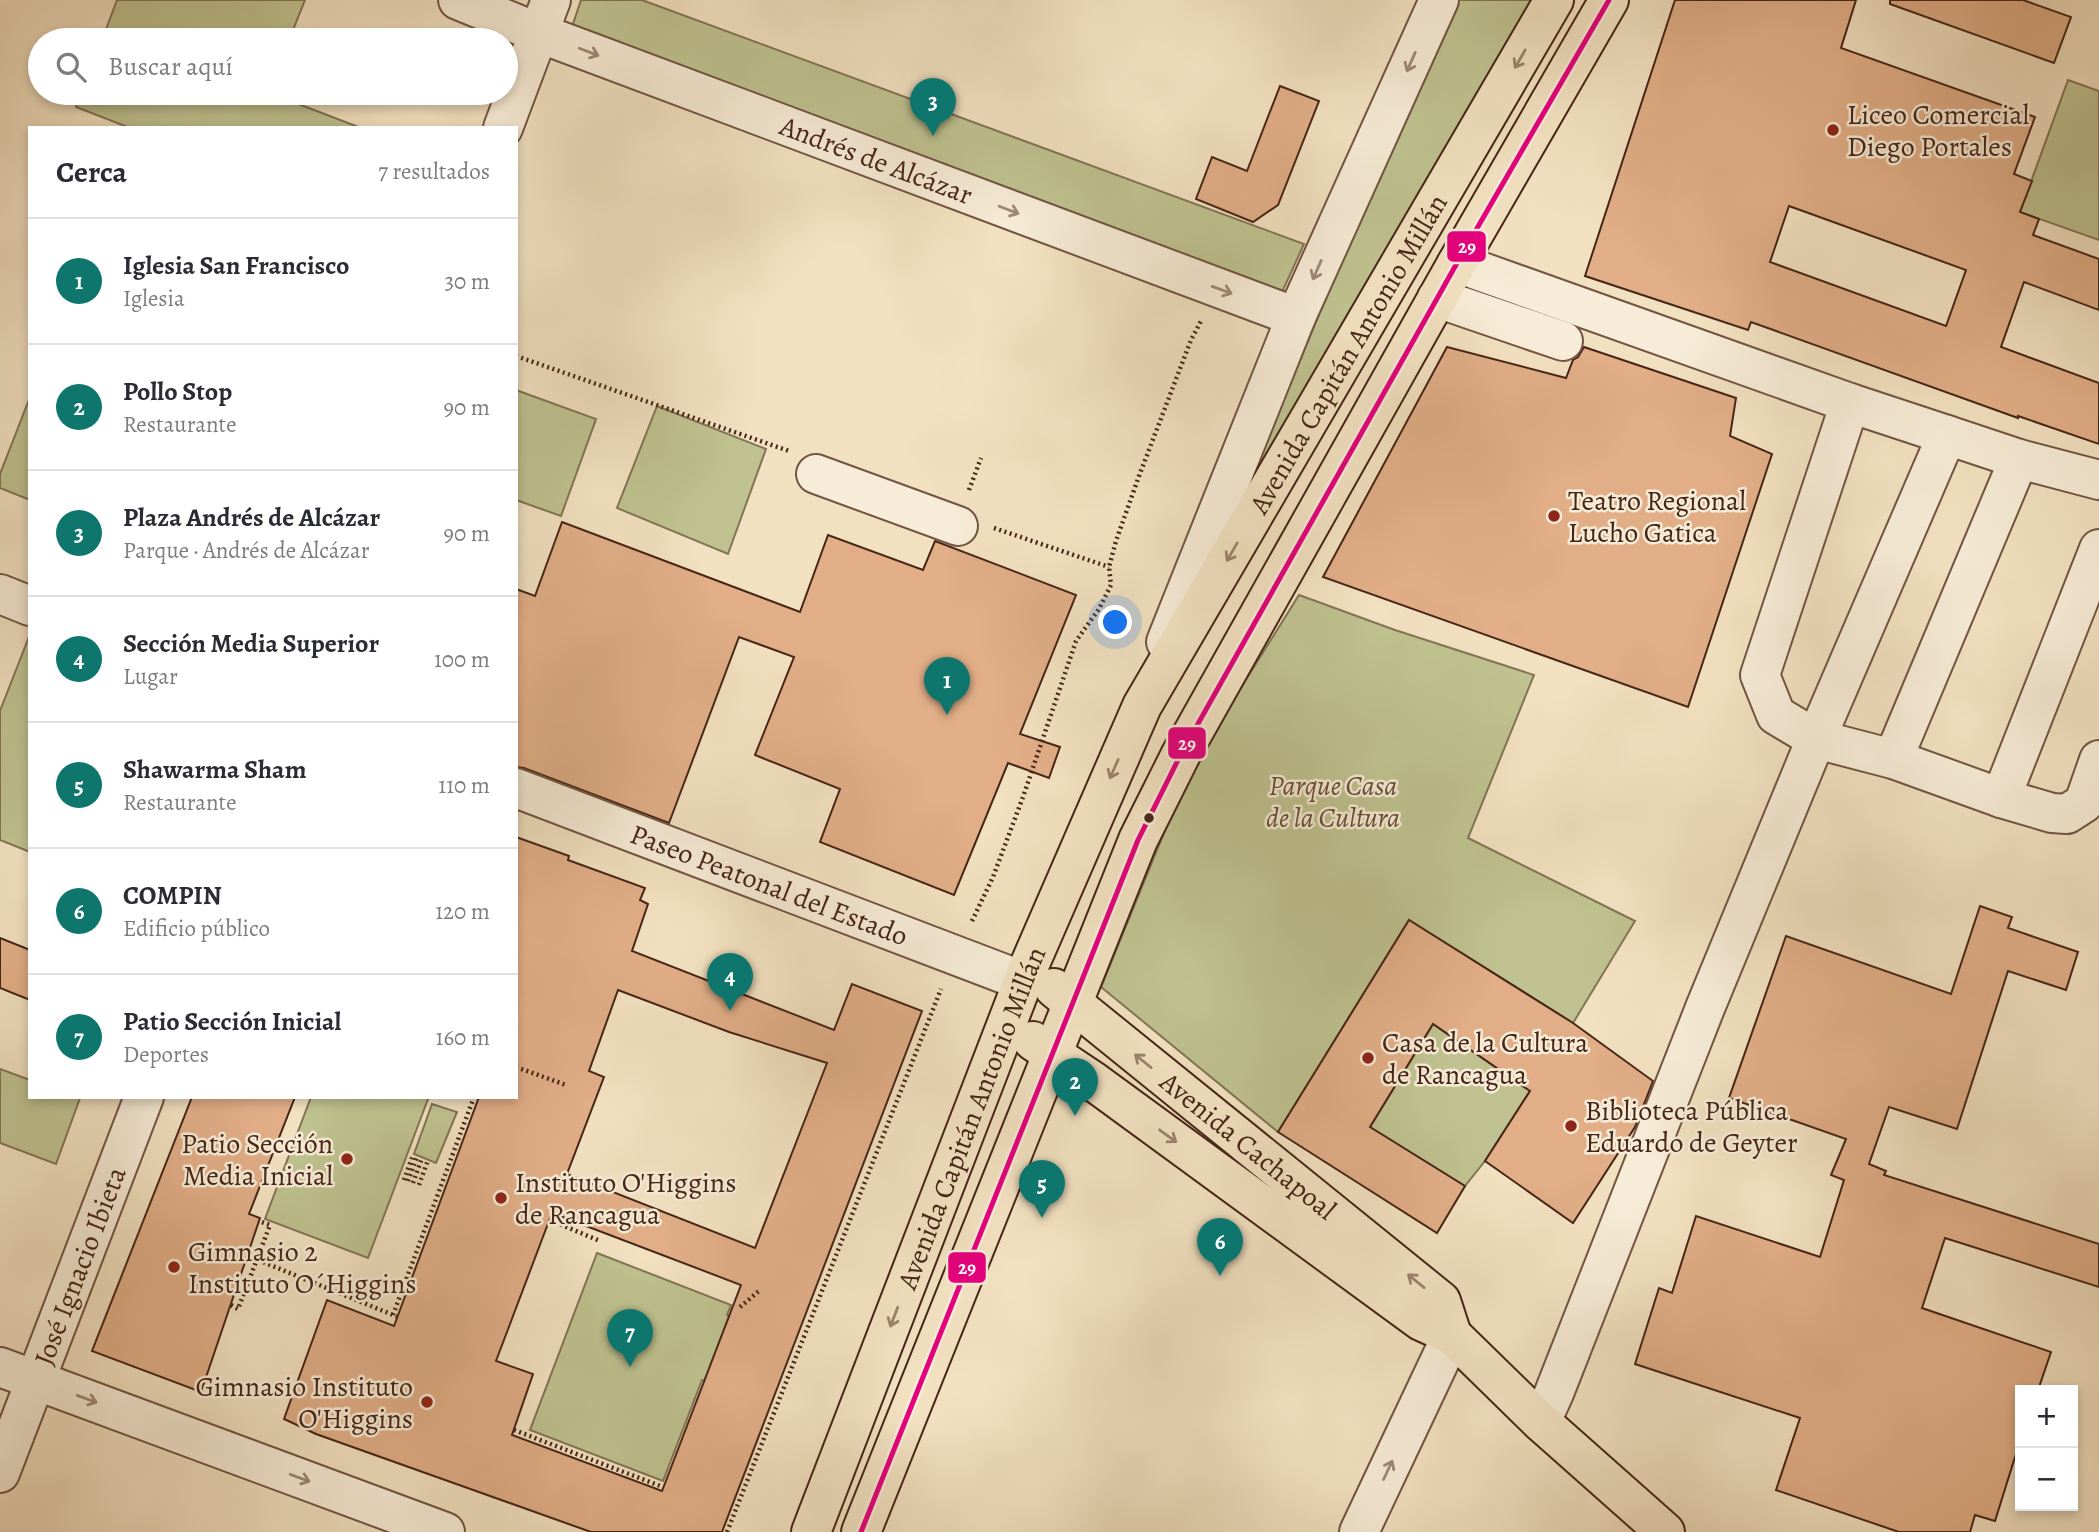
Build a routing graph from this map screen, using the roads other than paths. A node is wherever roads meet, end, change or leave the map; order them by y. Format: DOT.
graph roads {
  1 [pos="458,0"];
  2 [pos="1439,0"];
  3 [pos="1554,0"];
  4 [pos="1609,0"];
  5 [pos="545,17"];
  6 [pos="518,88"];
  7 [pos="512,105"];
  8 [pos="504,126"];
  9 [pos="1457,263"];
  10 [pos="1437,298"];
  11 [pos="1296,317"];
  12 [pos="1563,341"];
  13 [pos="1850,403"];
  14 [pos="1947,435"];
  15 [pos="2019,459"];
  16 [pos="808,464"];
  17 [pos="2099,480"];
  18 [pos="970,514"];
  19 [pos="2099,549"];
  20 [pos="0,594"];
  21 [pos="28,605"];
  22 [pos="1142,706"];
  23 [pos="1816,739"];
  24 [pos="1893,759"];
  25 [pos="2099,760"];
  26 [pos="518,790"];
  27 [pos="2001,797"];
  28 [pos="1026,973"];
  29 [pos="1072,1004"];
  30 [pos="1006,1025"];
  31 [pos="1053,1053"];
  32 [pos="143,1099"];
  33 [pos="1452,1335"];
  34 [pos="0,1367"];
  35 [pos="36,1380"];
  36 [pos="1541,1422"];
  37 [pos="0,1473"];
  38 [pos="445,1532"];
  39 [pos="811,1532"];
  40 [pos="861,1532"];
  41 [pos="1359,1532"];
  42 [pos="1665,1532"];
  1 -- 5 [label="street, Andrés de Alcázar"];
  2 -- 11 [label="street, Avenida Capitán Antonio Millán, one-way"];
  3 -- 22 [label="main road, Avenida Capitán Antonio Millán, one-way"];
  4 -- 9 [label="main road, Avenida Capitán Antonio Millán"];
  5 -- 6 [label="street"];
  5 -- 11 [label="street, Andrés de Alcázar, one-way"];
  7 -- 8 [label="street"];
  9 -- 10 [label="main road, Avenida Capitán Antonio Millán"];
  9 -- 13 [label="street"];
  10 -- 12 [label="street"];
  10 -- 29 [label="main road, Avenida Capitán Antonio Millán"];
  11 -- 22 [label="street, Avenida Capitán Antonio Millán"];
  13 -- 14 [label="street"];
  13 -- 23 [label="street"];
  14 -- 15 [label="street"];
  14 -- 23 [label="street"];
  15 -- 17 [label="street"];
  15 -- 24 [label="street"];
  16 -- 18 [label="street"];
  19 -- 27 [label="street"];
  20 -- 21 [label="street"];
  22 -- 28 [label="main road, Avenida Capitán Antonio Millán, one-way"];
  23 -- 24 [label="street"];
  23 -- 36 [label="street"];
  24 -- 27 [label="street"];
  25 -- 27 [label="street"];
  26 -- 28 [label="street, Paseo Peatonal del Estado"];
  28 -- 29 [label="main road, Avenida Cachapoal"];
  28 -- 30 [label="main road, Avenida Capitán Antonio Millán"];
  29 -- 31 [label="main road, Avenida Capitán Antonio Millán"];
  33 -- 29 [label="main road, Avenida Cachapoal, one-way"];
  30 -- 31 [label="main road, Avenida Cachapoal"];
  30 -- 39 [label="main road, Avenida Capitán Antonio Millán, one-way"];
  31 -- 33 [label="main road, Avenida Cachapoal, one-way"];
  31 -- 40 [label="main road, Avenida Capitán Antonio Millán"];
  32 -- 35 [label="street, José Ignacio Ibieta"];
  33 -- 36 [label="main road, Avenida Cachapoal"];
  41 -- 33 [label="street, one-way"];
  34 -- 35 [label="street"];
  35 -- 37 [label="street, José Ignacio Ibieta"];
  35 -- 38 [label="street, one-way"];
  36 -- 42 [label="main road, Avenida Cachapoal"];
}
